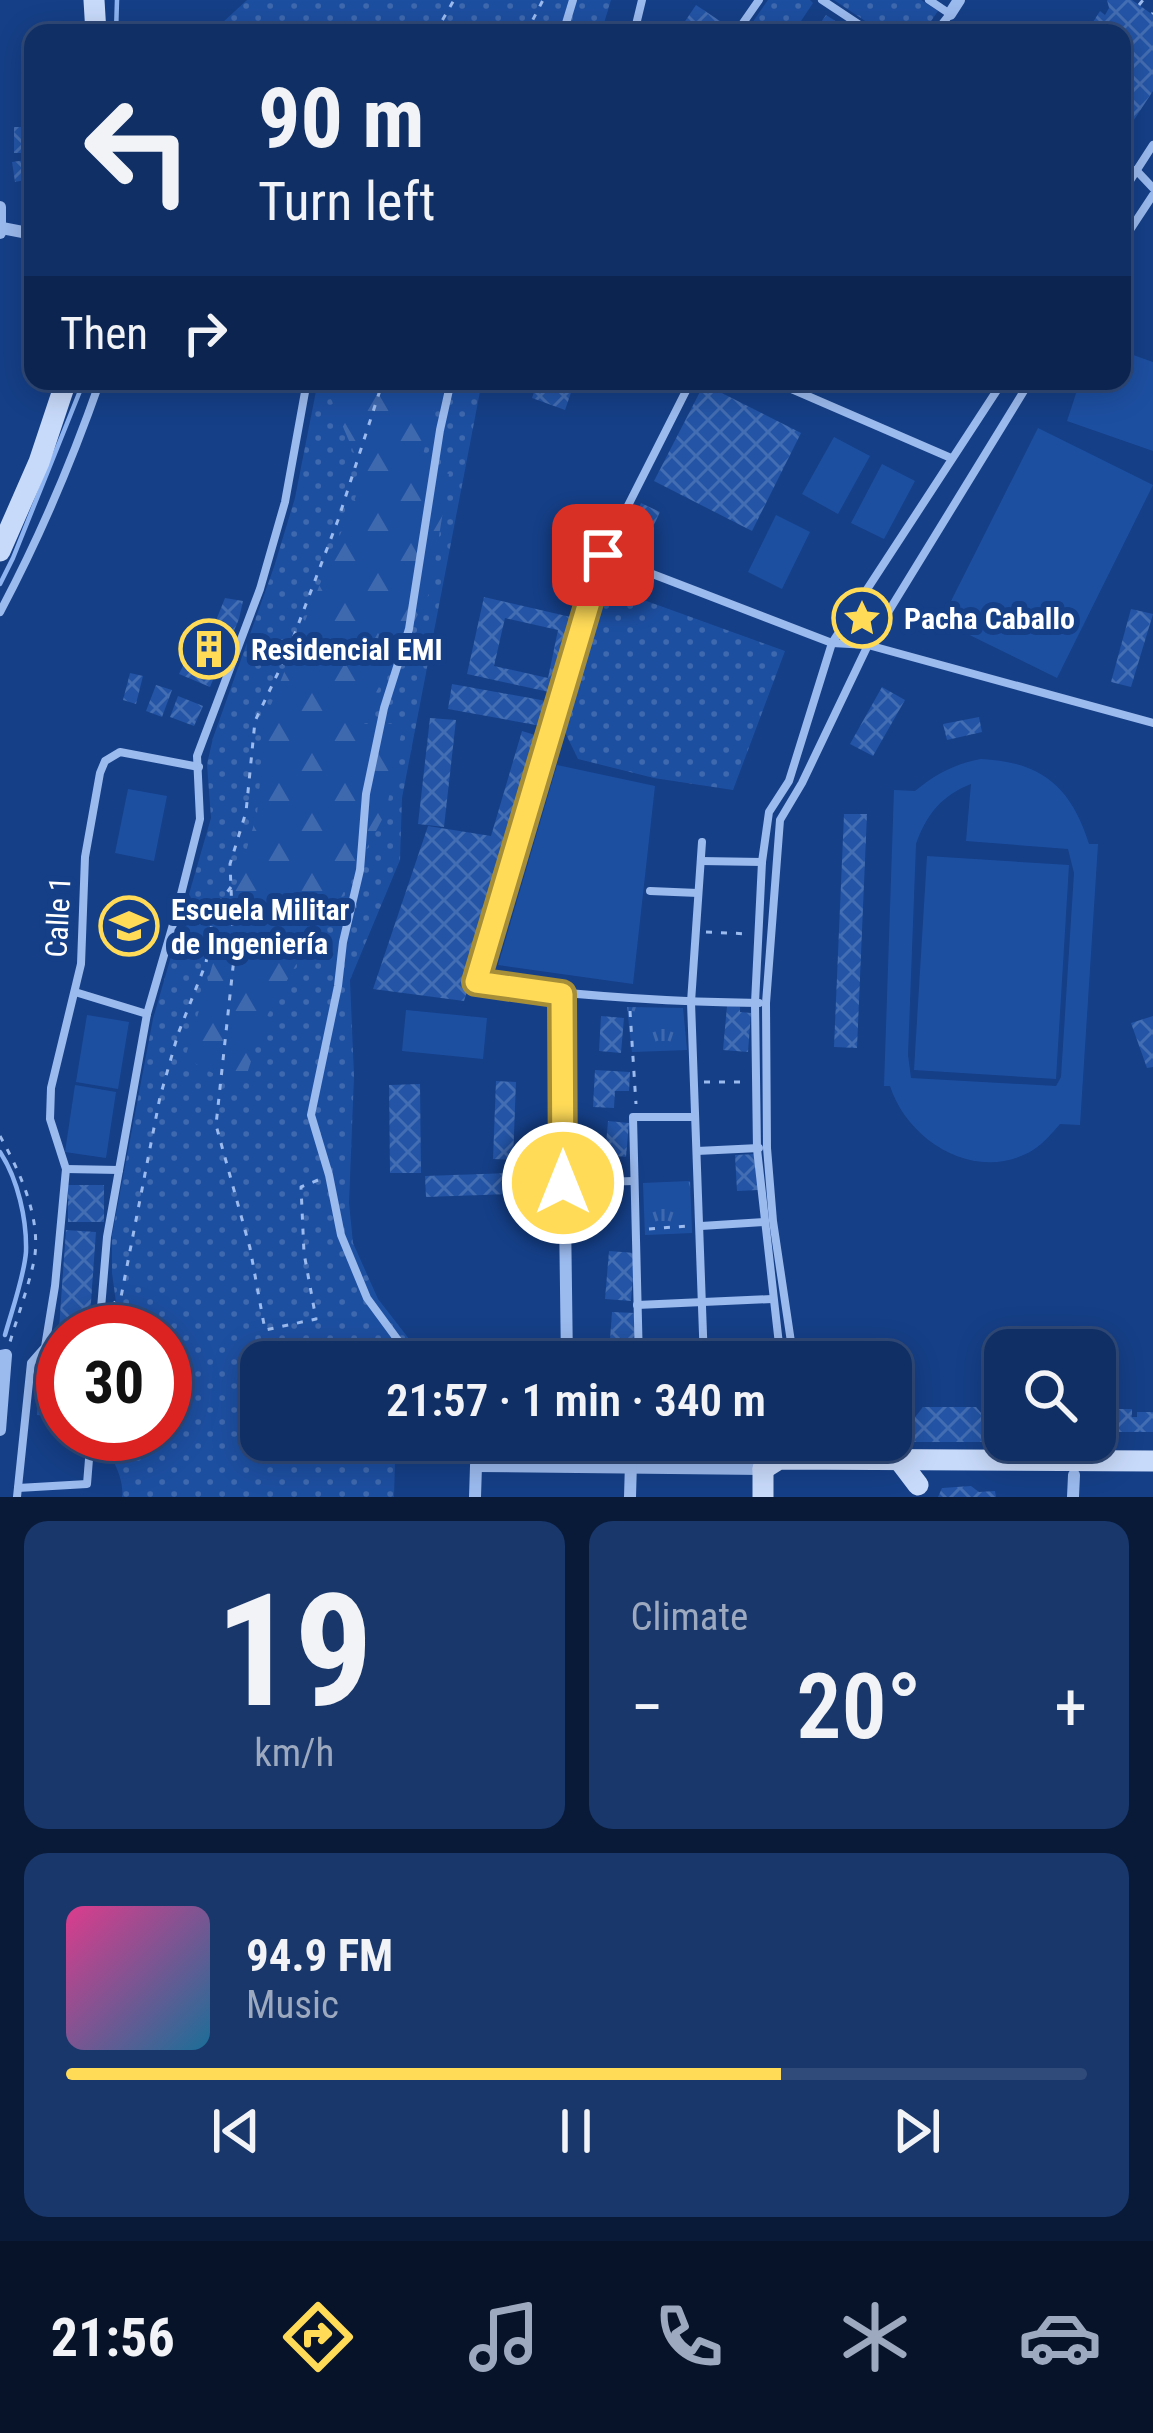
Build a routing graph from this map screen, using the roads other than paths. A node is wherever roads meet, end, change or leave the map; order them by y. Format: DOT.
graph roads {
  1 [pos="822,0"];
  2 [pos="929,0"];
  3 [pos="959,0"];
  4 [pos="950,14"];
  5 [pos="858,24"];
  6 [pos="942,24"];
  7 [pos="1153,145"];
  8 [pos="1136,170"];
  9 [pos="1131,178"];
  10 [pos="1153,191"];
  11 [pos="0,207"];
  12 [pos="1131,227"];
  13 [pos="1,232"];
  14 [pos="63,390"];
  15 [pos="97,390"];
  16 [pos="305,390"];
  17 [pos="449,390"];
  18 [pos="686,390"];
  19 [pos="794,390"];
  20 [pos="1000,390"];
  21 [pos="1025,390"];
  22 [pos="951,458"];
  23 [pos="0,551"];
  24 [pos="603,555"];
  25 [pos="0,612"];
  26 [pos="832,643"];
  27 [pos="868,645"];
  28 [pos="1153,723"];
  29 [pos="199,767"];
  30 [pos="702,842"];
  31 [pos="700,861"];
  32 [pos="763,862"];
  33 [pos="650,891"];
  34 [pos="698,893"];
  35 [pos="75,992"];
  36 [pos="562,994"];
  37 [pos="691,1002"];
  38 [pos="760,1003"];
  39 [pos="147,1014"];
  40 [pos="694,1117"];
  41 [pos="762,1148"];
  42 [pos="696,1151"];
  43 [pos="66,1169"];
  44 [pos="119,1170"];
  45 [pos="634,1181"];
  46 [pos="563,1183"];
  47 [pos="768,1221"];
  48 [pos="701,1226"];
  49 [pos="772,1299"];
  50 [pos="700,1303"];
  51 [pos="101,1305"];
  52 [pos="637,1305"];
  53 [pos="399,1341"];
  54 [pos="566,1341"];
  55 [pos="638,1341"];
  56 [pos="703,1341"];
  57 [pos="778,1341"];
  58 [pos="790,1341"];
  59 [pos="3,1356"];
  60 [pos="0,1430"];
  61 [pos="89,1461"];
  62 [pos="631,1462"];
  63 [pos="771,1464"];
  64 [pos="999,1467"];
  65 [pos="1150,1468"];
  66 [pos="915,1477"];
  67 [pos="1073,1478"];
  68 [pos="17,1492"];
  69 [pos="475,1497"];
  70 [pos="630,1497"];
  71 [pos="763,1497"];
  1 -- 5 [label="lane"];
  2 -- 4 [label="lane"];
  3 -- 4 [label="street"];
  4 -- 6 [label="lane"];
  7 -- 8 [label="lane"];
  8 -- 9 [label="lane"];
  8 -- 10 [label="lane"];
  10 -- 12 [label="lane"];
  11 -- 13 [label="street"];
  14 -- 23 [label="main road"];
  15 -- 25 [label="lane"];
  16 -- 29 [label="lane"];
  17 -- 53 [label="lane"];
  18 -- 24 [label="lane"];
  19 -- 22 [label="lane"];
  20 -- 22 [label="lane"];
  21 -- 27 [label="lane"];
  22 -- 26 [label="lane"];
  24 -- 26 [label="lane"];
  24 -- 36 [label="lane"];
  26 -- 27 [label="lane"];
  26 -- 32 [label="lane"];
  27 -- 28 [label="lane"];
  27 -- 38 [label="lane"];
  29 -- 35 [label="lane, Calle 1"];
  29 -- 39 [label="lane"];
  30 -- 31 [label="lane"];
  31 -- 32 [label="lane"];
  31 -- 34 [label="lane"];
  32 -- 38 [label="lane"];
  33 -- 34 [label="lane"];
  34 -- 37 [label="lane"];
  35 -- 39 [label="lane"];
  35 -- 43 [label="lane, Calle 1"];
  36 -- 37 [label="lane"];
  36 -- 46 [label="street"];
  37 -- 38 [label="lane"];
  37 -- 40 [label="lane"];
  38 -- 41 [label="lane"];
  38 -- 41 [label="lane"];
  39 -- 44 [label="lane"];
  40 -- 42 [label="lane"];
  40 -- 45 [label="lane"];
  41 -- 42 [label="lane"];
  41 -- 47 [label="lane"];
  42 -- 48 [label="lane"];
  43 -- 44 [label="lane"];
  43 -- 68 [label="lane, Calle 1"];
  44 -- 51 [label="lane"];
  45 -- 46 [label="lane"];
  45 -- 52 [label="lane"];
  46 -- 54 [label="street"];
  47 -- 48 [label="lane"];
  47 -- 49 [label="lane"];
  47 -- 58 [label="lane"];
  48 -- 50 [label="lane"];
  49 -- 50 [label="lane"];
  49 -- 57 [label="lane"];
  50 -- 52 [label="lane"];
  50 -- 56 [label="lane"];
  52 -- 55 [label="lane"];
  59 -- 60 [label="street"];
  61 -- 68 [label="lane, Calle 1"];
  62 -- 63 [label="street"];
  62 -- 69 [label="street"];
  62 -- 70 [label="street"];
  63 -- 66 [label="main road"];
  63 -- 66 [label="main road"];
  63 -- 71 [label="main road"];
  64 -- 66 [label="main road"];
  64 -- 66 [label="main road"];
  64 -- 67 [label="main road"];
  65 -- 67 [label="main road"];
}
